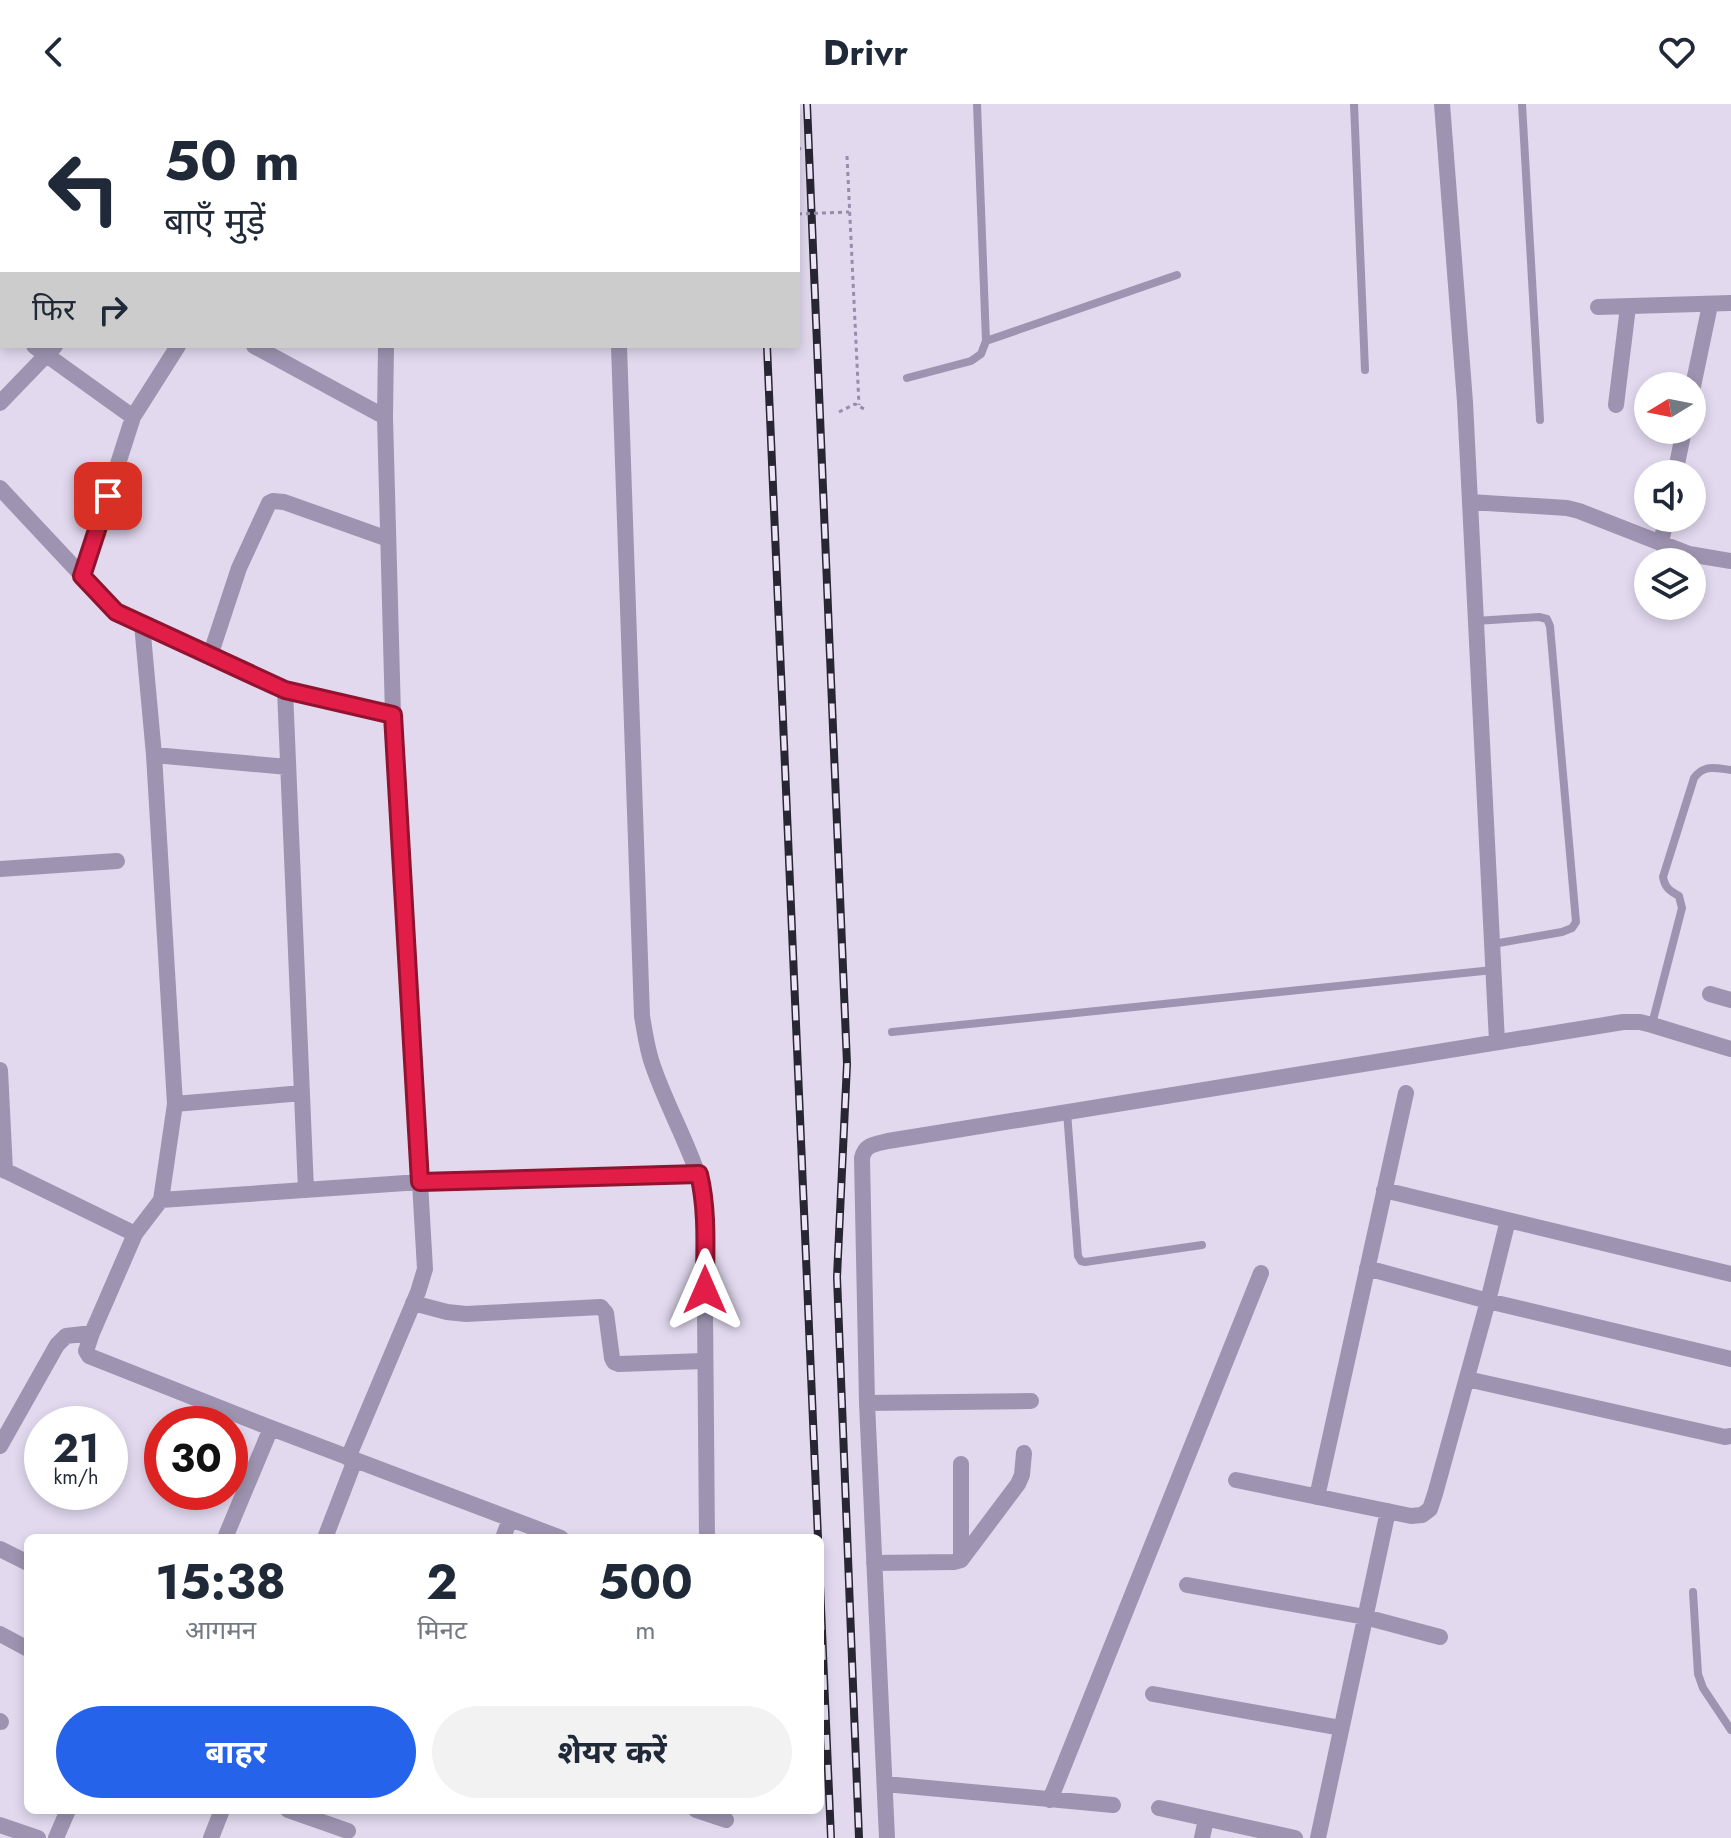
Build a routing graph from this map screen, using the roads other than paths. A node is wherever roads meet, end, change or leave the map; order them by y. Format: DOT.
graph roads {
  1 [pos="977,104"];
  2 [pos="1354,104"];
  3 [pos="1442,104"];
  4 [pos="1522,104"];
  5 [pos="1177,275"];
  6 [pos="1731,303"];
  7 [pos="1710,305"];
  8 [pos="1598,307"];
  9 [pos="1628,307"];
  10 [pos="986,341"];
  11 [pos="177,348"];
  12 [pos="258,348"];
  13 [pos="386,348"];
  14 [pos="619,348"];
  15 [pos="45,349"];
  16 [pos="1365,370"];
  17 [pos="1696,372"];
  18 [pos="907,378"];
  19 [pos="0,403"];
  20 [pos="1616,405"];
  21 [pos="133,417"];
  22 [pos="385,417"];
  23 [pos="1540,420"];
  24 [pos="0,488"];
  25 [pos="1470,502"];
  26 [pos="1663,532"];
  27 [pos="388,539"];
  28 [pos="1661,544"];
  29 [pos="1731,561"];
  30 [pos="82,576"];
  31 [pos="1475,621"];
  32 [pos="142,624"];
  33 [pos="210,656"];
  34 [pos="285,690"];
  35 [pos="393,715"];
  36 [pos="154,755"];
  37 [pos="288,767"];
  38 [pos="1731,770"];
  39 [pos="117,861"];
  40 [pos="0,869"];
  41 [pos="1492,944"];
  42 [pos="1493,970"];
  43 [pos="1710,994"];
  44 [pos="1731,1000"];
  45 [pos="1652,1025"];
  46 [pos="892,1032"];
  47 [pos="1497,1042"];
  48 [pos="1731,1049"];
  49 [pos="0,1070"];
  50 [pos="302,1093"];
  51 [pos="1406,1093"];
  52 [pos="175,1104"];
  53 [pos="1067,1112"];
  54 [pos="3,1170"];
  55 [pos="699,1174"];
  56 [pos="420,1182"];
  57 [pos="306,1190"];
  58 [pos="1384,1190"];
  59 [pos="161,1200"];
  60 [pos="1508,1220"];
  61 [pos="135,1234"];
  62 [pos="1202,1245"];
  63 [pos="1367,1268"];
  64 [pos="1261,1273"];
  65 [pos="1731,1274"];
  66 [pos="1488,1301"];
  67 [pos="413,1303"];
  68 [pos="92,1333"];
  69 [pos="1731,1359"];
  70 [pos="704,1361"];
  71 [pos="1467,1379"];
  72 [pos="1031,1401"];
  73 [pos="867,1403"];
  74 [pos="271,1428"];
  75 [pos="1731,1436"];
  76 [pos="0,1446"];
  77 [pos="1024,1453"];
  78 [pos="352,1459"];
  79 [pos="961,1464"];
  80 [pos="1236,1480"];
  81 [pos="1317,1497"];
  82 [pos="1388,1511"];
  83 [pos="510,1519"];
  84 [pos="227,1534"];
  85 [pos="326,1534"];
  86 [pos="504,1534"];
  87 [pos="550,1534"];
  88 [pos="707,1534"];
  89 [pos="0,1549"];
  90 [pos="961,1560"];
  91 [pos="24,1561"];
  92 [pos="874,1563"];
  93 [pos="1187,1585"];
  94 [pos="1693,1592"];
  95 [pos="1365,1617"];
  96 [pos="0,1634"];
  97 [pos="1440,1637"];
  98 [pos="24,1647"];
  99 [pos="1153,1694"];
  100 [pos="1341,1728"];
  101 [pos="1731,1730"];
  102 [pos="885,1784"];
  103 [pos="1050,1800"];
  104 [pos="1113,1805"];
  105 [pos="1159,1808"];
  106 [pos="66,1814"];
  107 [pos="220,1814"];
  108 [pos="299,1814"];
  109 [pos="725,1815"];
  110 [pos="1206,1819"];
  111 [pos="0,1825"];
  112 [pos="348,1831"];
  113 [pos="38,1838"];
  114 [pos="56,1838"];
  115 [pos="211,1838"];
  116 [pos="727,1838"];
  117 [pos="887,1838"];
  118 [pos="1202,1838"];
  119 [pos="1295,1838"];
  120 [pos="1318,1838"];
  1 -- 10 [label="lane"];
  2 -- 16 [label="lane"];
  3 -- 25 [label="street"];
  4 -- 23 [label="lane"];
  5 -- 10 [label="lane"];
  6 -- 7 [label="street"];
  7 -- 9 [label="street"];
  7 -- 17 [label="street"];
  8 -- 9 [label="street"];
  9 -- 20 [label="street"];
  10 -- 18 [label="lane"];
  11 -- 21 [label="street"];
  12 -- 22 [label="street"];
  13 -- 22 [label="street"];
  14 -- 55 [label="street"];
  15 -- 19 [label="street"];
  15 -- 21 [label="street"];
  21 -- 30 [label="street"];
  22 -- 27 [label="street"];
  24 -- 30 [label="street"];
  25 -- 28 [label="street"];
  25 -- 31 [label="street"];
  26 -- 28 [label="street"];
  27 -- 33 [label="street"];
  27 -- 35 [label="street"];
  28 -- 29 [label="street"];
  30 -- 32 [label="street"];
  31 -- 41 [label="street"];
  31 -- 41 [label="lane"];
  32 -- 33 [label="street"];
  32 -- 36 [label="street"];
  33 -- 34 [label="street"];
  34 -- 35 [label="street"];
  34 -- 37 [label="street"];
  35 -- 56 [label="street"];
  36 -- 37 [label="street"];
  36 -- 52 [label="street"];
  37 -- 50 [label="street"];
  38 -- 45 [label="lane"];
  39 -- 40 [label="street"];
  41 -- 42 [label="street"];
  42 -- 46 [label="lane"];
  42 -- 47 [label="street"];
  43 -- 44 [label="street"];
  45 -- 47 [label="street"];
  45 -- 48 [label="street"];
  47 -- 53 [label="street"];
  49 -- 54 [label="street"];
  50 -- 52 [label="street"];
  50 -- 57 [label="street"];
  51 -- 58 [label="street"];
  52 -- 59 [label="street"];
  53 -- 62 [label="lane"];
  53 -- 73 [label="street"];
  54 -- 61 [label="street"];
  55 -- 56 [label="street"];
  55 -- 70 [label="street"];
  56 -- 57 [label="street"];
  56 -- 67 [label="street"];
  57 -- 59 [label="street"];
  58 -- 60 [label="street"];
  58 -- 63 [label="street"];
  59 -- 61 [label="street"];
  60 -- 65 [label="street"];
  60 -- 66 [label="street"];
  61 -- 68 [label="street"];
  63 -- 66 [label="street"];
  63 -- 81 [label="street"];
  64 -- 103 [label="street"];
  66 -- 69 [label="street"];
  66 -- 71 [label="street"];
  67 -- 70 [label="street"];
  67 -- 78 [label="street"];
  68 -- 74 [label="street"];
  68 -- 76 [label="street"];
  70 -- 88 [label="street"];
  71 -- 75 [label="street"];
  71 -- 82 [label="street"];
  72 -- 73 [label="street"];
  73 -- 92 [label="street"];
  74 -- 78 [label="street"];
  74 -- 84 [label="street"];
  77 -- 90 [label="street"];
  78 -- 83 [label="street"];
  78 -- 85 [label="street"];
  79 -- 90 [label="street"];
  80 -- 81 [label="street"];
  81 -- 82 [label="street"];
  82 -- 95 [label="street"];
  83 -- 86 [label="street"];
  83 -- 87 [label="street"];
  89 -- 91 [label="street"];
  90 -- 92 [label="street"];
  92 -- 102 [label="street"];
  93 -- 95 [label="street"];
  94 -- 101 [label="lane"];
  95 -- 97 [label="street"];
  95 -- 100 [label="street"];
  96 -- 98 [label="street"];
  99 -- 100 [label="street"];
  100 -- 120 [label="street"];
  102 -- 103 [label="street"];
  102 -- 117 [label="street"];
  103 -- 104 [label="street"];
  105 -- 110 [label="street"];
  106 -- 114 [label="street"];
  107 -- 115 [label="street"];
  108 -- 112 [label="street"];
  109 -- 116 [label="street"];
  110 -- 118 [label="street"];
  110 -- 119 [label="street"];
  111 -- 113 [label="street"];
}
